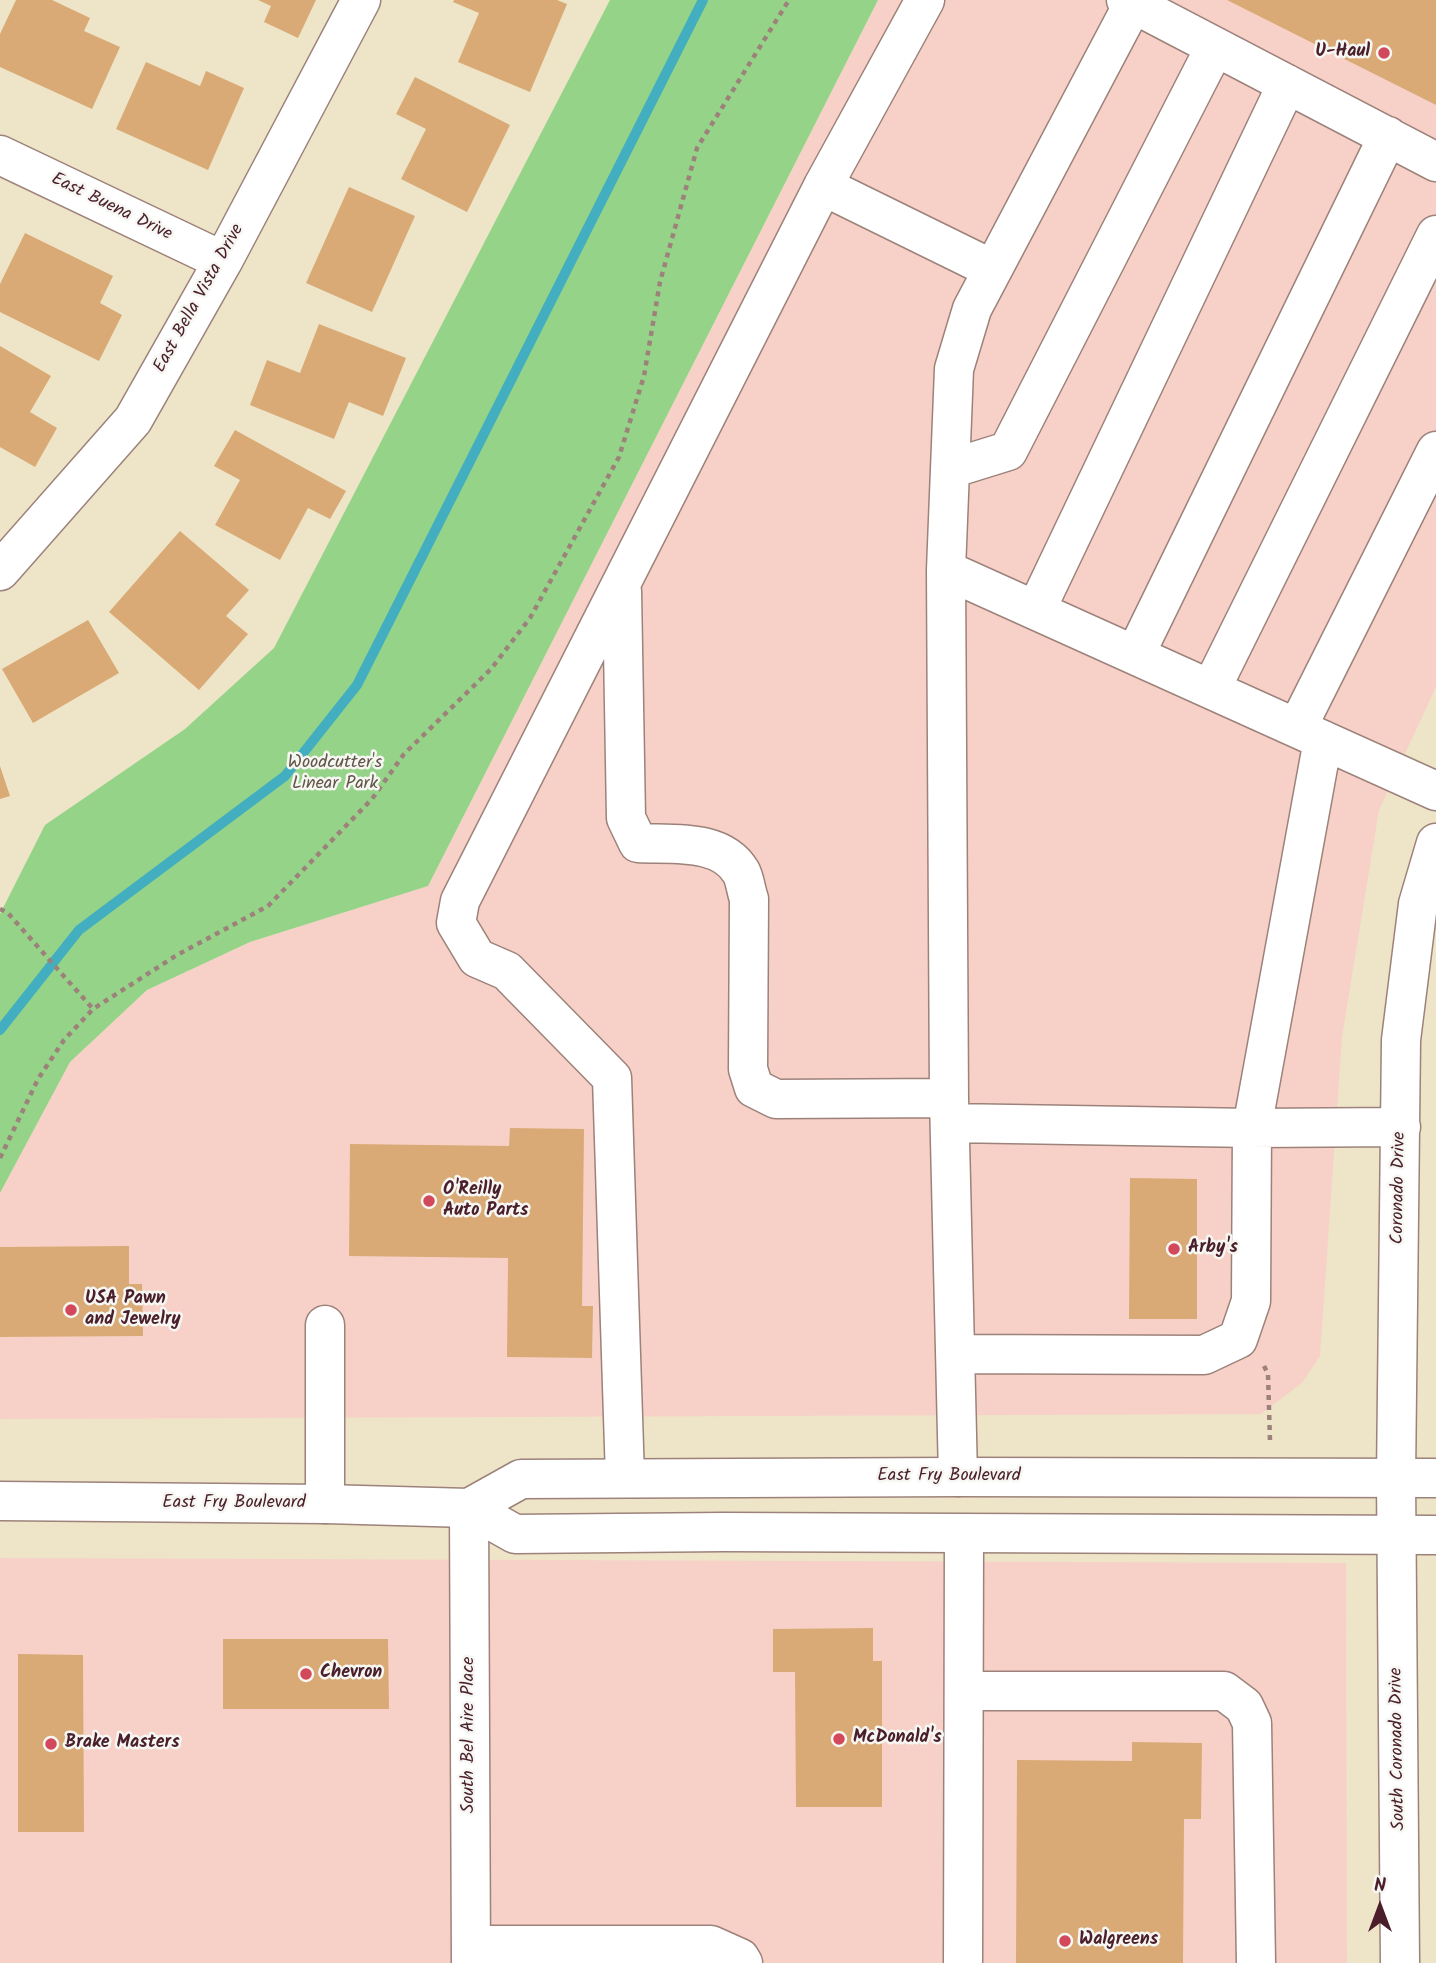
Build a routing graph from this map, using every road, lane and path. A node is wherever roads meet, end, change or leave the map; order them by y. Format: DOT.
graph roads {
  1 [pos="361,0"];
  2 [pos="789,0"];
  3 [pos="925,0"];
  4 [pos="1129,2"];
  5 [pos="1215,47"];
  6 [pos="1287,84"];
  7 [pos="1388,136"];
  8 [pos="0,155"];
  9 [pos="1436,162"];
  10 [pos="823,186"];
  11 [pos="1436,235"];
  12 [pos="223,261"];
  13 [pos="992,269"];
  14 [pos="1436,451"];
  15 [pos="950,469"];
  16 [pos="946,570"];
  17 [pos="0,571"];
  18 [pos="622,586"];
  19 [pos="1036,610"];
  20 [pos="1135,654"];
  21 [pos="1210,689"];
  22 [pos="1310,734"];
  23 [pos="1436,791"];
  24 [pos="1436,843"];
  25 [pos="0,909"];
  26 [pos="93,1009"];
  27 [pos="949,1111"];
  28 [pos="1401,1127"];
  29 [pos="1252,1128"];
  30 [pos="0,1158"];
  31 [pos="325,1325"];
  32 [pos="955,1354"];
  33 [pos="1261,1361"];
  34 [pos="1270,1441"];
  35 [pos="958,1476"];
  36 [pos="625,1478"];
  37 [pos="1396,1478"];
  38 [pos="1436,1478"];
  39 [pos="0,1502"];
  40 [pos="325,1504"];
  41 [pos="469,1508"];
  42 [pos="964,1534"];
  43 [pos="1396,1535"];
  44 [pos="1436,1535"];
  45 [pos="965,1691"];
  46 [pos="471,1954"];
  47 [pos="666,1954"];
  48 [pos="743,1963"];
  49 [pos="963,1963"];
  50 [pos="1256,1963"];
  51 [pos="1401,1963"];
  1 -- 12 [label="street, East Bella Vista Drive"];
  2 -- 26 [label="path"];
  3 -- 10 [label="street"];
  4 -- 5 [label="street"];
  4 -- 13 [label="street"];
  5 -- 6 [label="street"];
  5 -- 15 [label="street"];
  6 -- 7 [label="street"];
  6 -- 19 [label="street"];
  7 -- 9 [label="street"];
  7 -- 20 [label="street"];
  8 -- 12 [label="street, East Buena Drive"];
  10 -- 13 [label="street"];
  10 -- 18 [label="street"];
  11 -- 21 [label="street"];
  12 -- 17 [label="street, East Bella Vista Drive"];
  13 -- 15 [label="street"];
  14 -- 22 [label="street"];
  15 -- 16 [label="street"];
  16 -- 19 [label="street"];
  16 -- 27 [label="street"];
  18 -- 27 [label="street"];
  18 -- 36 [label="street"];
  19 -- 20 [label="street"];
  20 -- 21 [label="street"];
  21 -- 22 [label="street"];
  22 -- 23 [label="street"];
  22 -- 29 [label="street"];
  24 -- 28 [label="street, Coronado Drive"];
  25 -- 26 [label="path"];
  26 -- 30 [label="path"];
  27 -- 29 [label="street"];
  27 -- 32 [label="street"];
  28 -- 29 [label="street"];
  28 -- 37 [label="street, Coronado Drive"];
  29 -- 32 [label="street"];
  31 -- 40 [label="street"];
  32 -- 35 [label="street"];
  33 -- 34 [label="path"];
  35 -- 36 [label="street, East Fry Boulevard"];
  35 -- 37 [label="street, East Fry Boulevard"];
  36 -- 41 [label="street, East Fry Boulevard"];
  37 -- 38 [label="street, East Fry Boulevard"];
  37 -- 43 [label="street, Coronado Drive"];
  39 -- 40 [label="street, East Fry Boulevard"];
  40 -- 41 [label="street, East Fry Boulevard"];
  41 -- 42 [label="street, East Fry Boulevard"];
  41 -- 46 [label="street, South Bel Aire Place"];
  42 -- 43 [label="street, East Fry Boulevard"];
  42 -- 45 [label="street"];
  43 -- 44 [label="street, East Fry Boulevard"];
  43 -- 51 [label="street, South Coronado Drive"];
  45 -- 49 [label="street"];
  45 -- 50 [label="street"];
  46 -- 47 [label="street"];
  47 -- 48 [label="street"];
}
